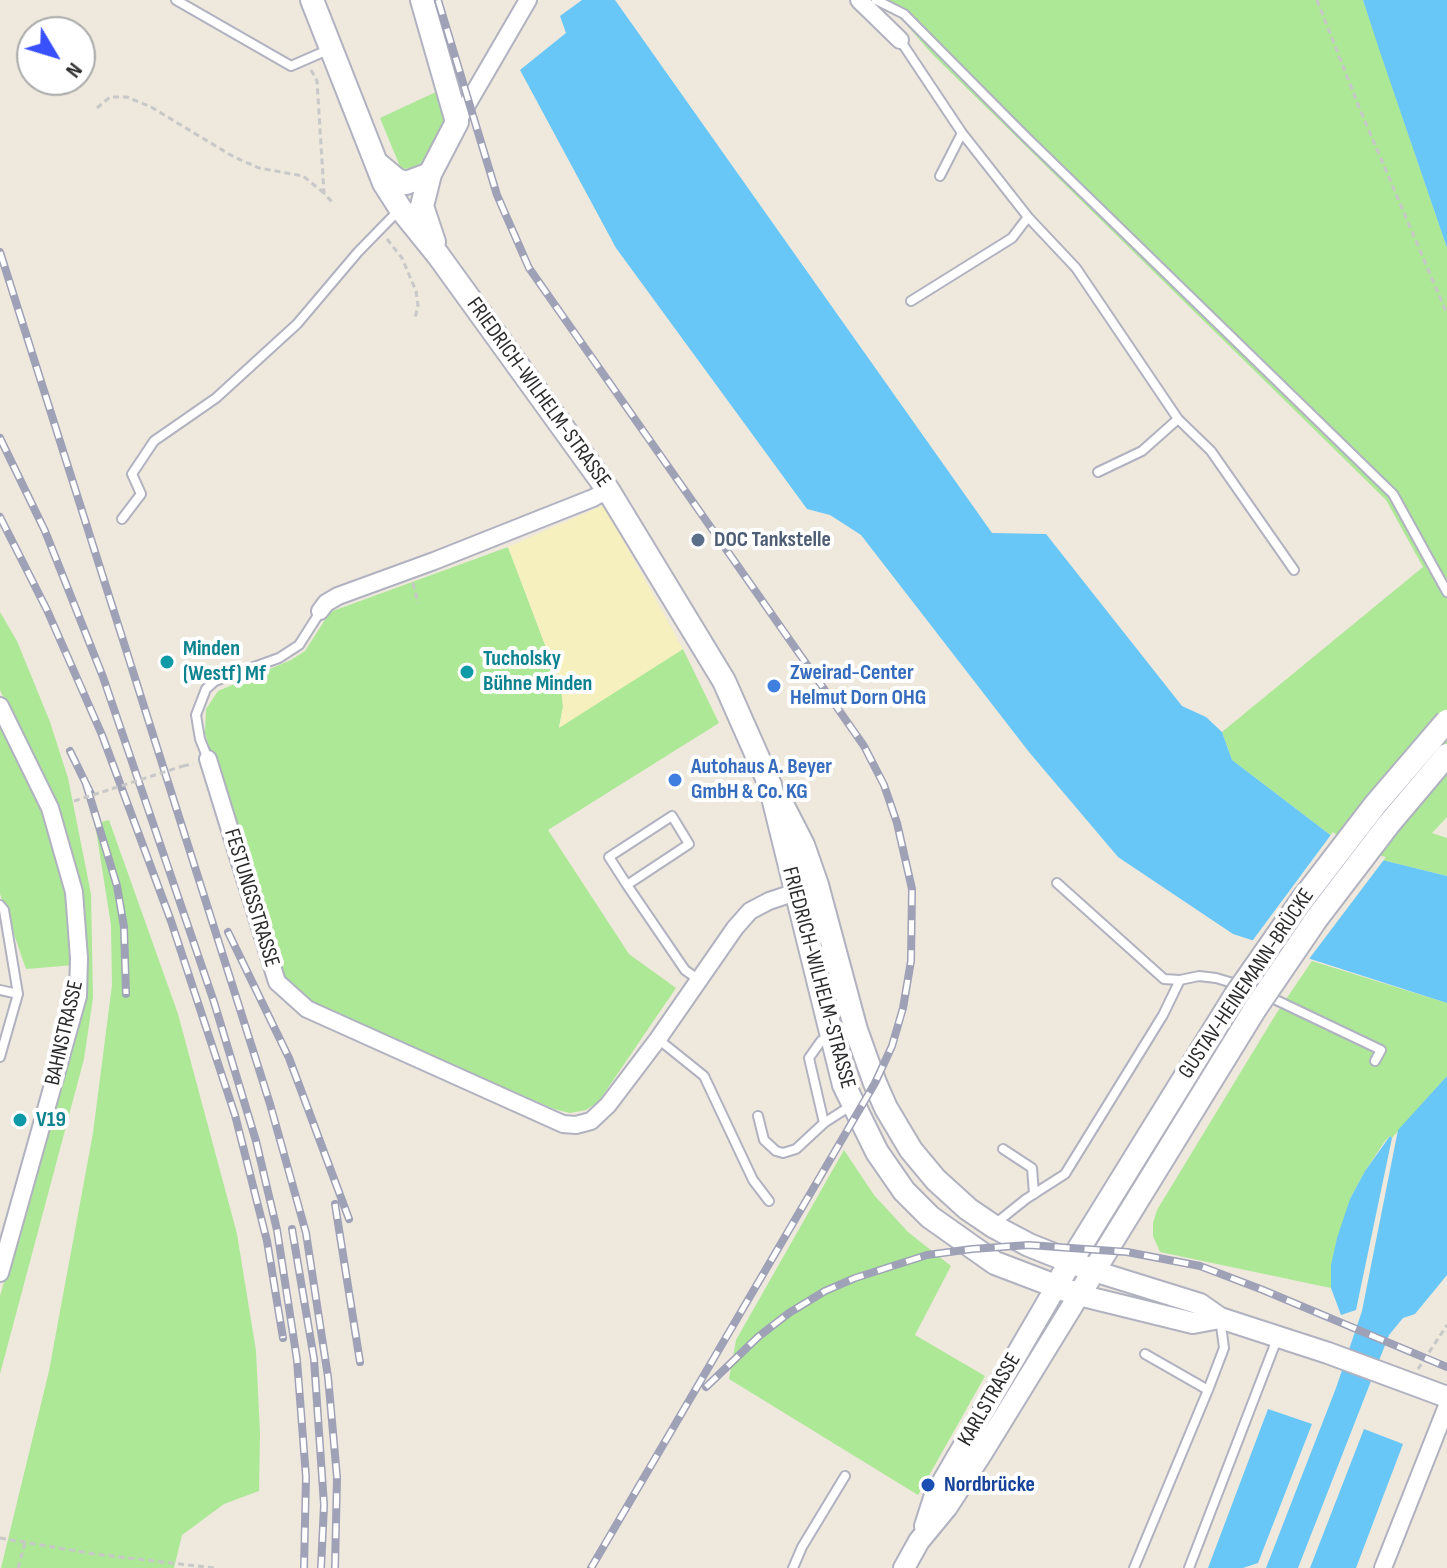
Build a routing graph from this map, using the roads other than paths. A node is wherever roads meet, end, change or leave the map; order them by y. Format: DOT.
graph roads {
  1 [pos="176,0"];
  2 [pos="312,0"];
  3 [pos="422,0"];
  4 [pos="528,0"];
  5 [pos="859,0"];
  6 [pos="876,0"];
  7 [pos="900,40"];
  8 [pos="331,48"];
  9 [pos="457,122"];
  10 [pos="962,133"];
  11 [pos="379,165"];
  12 [pos="430,174"];
  13 [pos="940,176"];
  14 [pos="400,208"];
  15 [pos="1028,217"];
  16 [pos="438,255"];
  17 [pos="911,301"];
  18 [pos="1178,419"];
  19 [pos="1098,472"];
  20 [pos="608,490"];
  21 [pos="122,519"];
  22 [pos="1294,570"];
  23 [pos="1447,592"];
  24 [pos="320,611"];
  25 [pos="0,706"];
  26 [pos="1447,721"];
  27 [pos="1447,755"];
  28 [pos="208,759"];
  29 [pos="1057,883"];
  30 [pos="627,885"];
  31 [pos="806,888"];
  32 [pos="0,905"];
  33 [pos="699,980"];
  34 [pos="1180,980"];
  35 [pos="0,990"];
  36 [pos="18,994"];
  37 [pos="856,1030"];
  38 [pos="831,1036"];
  39 [pos="658,1039"];
  40 [pos="0,1057"];
  41 [pos="1375,1061"];
  42 [pos="853,1105"];
  43 [pos="758,1116"];
  44 [pos="824,1123"];
  45 [pos="1003,1149"];
  46 [pos="1034,1194"];
  47 [pos="769,1201"];
  48 [pos="993,1226"];
  49 [pos="1070,1263"];
  50 [pos="1094,1271"];
  51 [pos="0,1273"];
  52 [pos="1056,1287"];
  53 [pos="1079,1295"];
  54 [pos="1220,1318"];
  55 [pos="1277,1338"];
  56 [pos="1145,1354"];
  57 [pos="1208,1390"];
  58 [pos="1447,1397"];
  59 [pos="1447,1406"];
  60 [pos="845,1476"];
  61 [pos="919,1541"];
  62 [pos="793,1568"];
  63 [pos="904,1568"];
  64 [pos="1134,1568"];
  65 [pos="1189,1568"];
  66 [pos="1383,1568"];
  1 -- 8 [label="lane"];
  2 -- 8 [label="main road, FRIEDRICH-WILHELM-STRASSE"];
  3 -- 9 [label="main road"];
  4 -- 9 [label="street"];
  5 -- 7 [label="street"];
  6 -- 23 [label="lane"];
  7 -- 10 [label="lane"];
  8 -- 11 [label="main road, FRIEDRICH-WILHELM-STRASSE"];
  9 -- 12 [label="main road"];
  10 -- 13 [label="lane"];
  10 -- 15 [label="lane"];
  11 -- 12 [label="main road"];
  11 -- 14 [label="main road, FRIEDRICH-WILHELM-STRASSE"];
  12 -- 16 [label="main road"];
  14 -- 16 [label="main road, FRIEDRICH-WILHELM-STRASSE"];
  14 -- 21 [label="lane"];
  15 -- 17 [label="lane"];
  15 -- 18 [label="lane"];
  16 -- 20 [label="main road, FRIEDRICH-WILHELM-STRASSE"];
  18 -- 19 [label="lane"];
  18 -- 22 [label="lane"];
  20 -- 24 [label="street, FESTUNGSSTRASSE"];
  20 -- 31 [label="main road, FRIEDRICH-WILHELM-STRASSE"];
  24 -- 28 [label="lane, FESTUNGSSTRASSE"];
  25 -- 51 [label="street, BAHNSTRASSE"];
  26 -- 49 [label="main road, GUSTAV-HEINEMANN-BRÜCKE, bridge"];
  27 -- 50 [label="main road, GUSTAV-HEINEMANN-BRÜCKE, bridge"];
  28 -- 39 [label="street, FESTUNGSSTRASSE"];
  29 -- 34 [label="lane"];
  30 -- 30 [label="lane"];
  30 -- 33 [label="lane"];
  31 -- 33 [label="street, FESTUNGSSTRASSE"];
  31 -- 37 [label="main road, FRIEDRICH-WILHELM-STRASSE"];
  31 -- 38 [label="main road, FRIEDRICH-WILHELM-STRASSE"];
  32 -- 36 [label="lane"];
  33 -- 39 [label="street, FESTUNGSSTRASSE"];
  34 -- 41 [label="lane"];
  34 -- 46 [label="lane"];
  35 -- 36 [label="lane"];
  36 -- 40 [label="lane"];
  37 -- 38 [label="main road"];
  37 -- 48 [label="main road, FRIEDRICH-WILHELM-STRASSE"];
  38 -- 42 [label="main road, FRIEDRICH-WILHELM-STRASSE"];
  38 -- 44 [label="lane"];
  39 -- 47 [label="lane"];
  42 -- 44 [label="lane"];
  42 -- 52 [label="main road, FRIEDRICH-WILHELM-STRASSE"];
  43 -- 44 [label="lane"];
  45 -- 46 [label="lane"];
  46 -- 48 [label="lane"];
  48 -- 49 [label="main road, FRIEDRICH-WILHELM-STRASSE"];
  49 -- 50 [label="main road, FRIEDRICH-WILHELM-STRASSE"];
  49 -- 52 [label="main road, KARLSTRASSE"];
  50 -- 53 [label="main road, GUSTAV-HEINEMANN-BRÜCKE"];
  50 -- 54 [label="street, FRIEDRICH-WILHELM-STRASSE"];
  52 -- 53 [label="main road, FRIEDRICH-WILHELM-STRASSE"];
  52 -- 61 [label="street, KARLSTRASSE"];
  53 -- 54 [label="street, FRIEDRICH-WILHELM-STRASSE"];
  53 -- 61 [label="street, KARLSTRASSE"];
  54 -- 55 [label="street, FRIEDRICH-WILHELM-STRASSE"];
  54 -- 57 [label="lane"];
  55 -- 58 [label="street, FRIEDRICH-WILHELM-STRASSE"];
  55 -- 65 [label="lane"];
  56 -- 57 [label="lane"];
  57 -- 64 [label="lane"];
  59 -- 66 [label="street"];
  60 -- 62 [label="lane"];
  61 -- 63 [label="street, KARLSTRASSE"];
}
